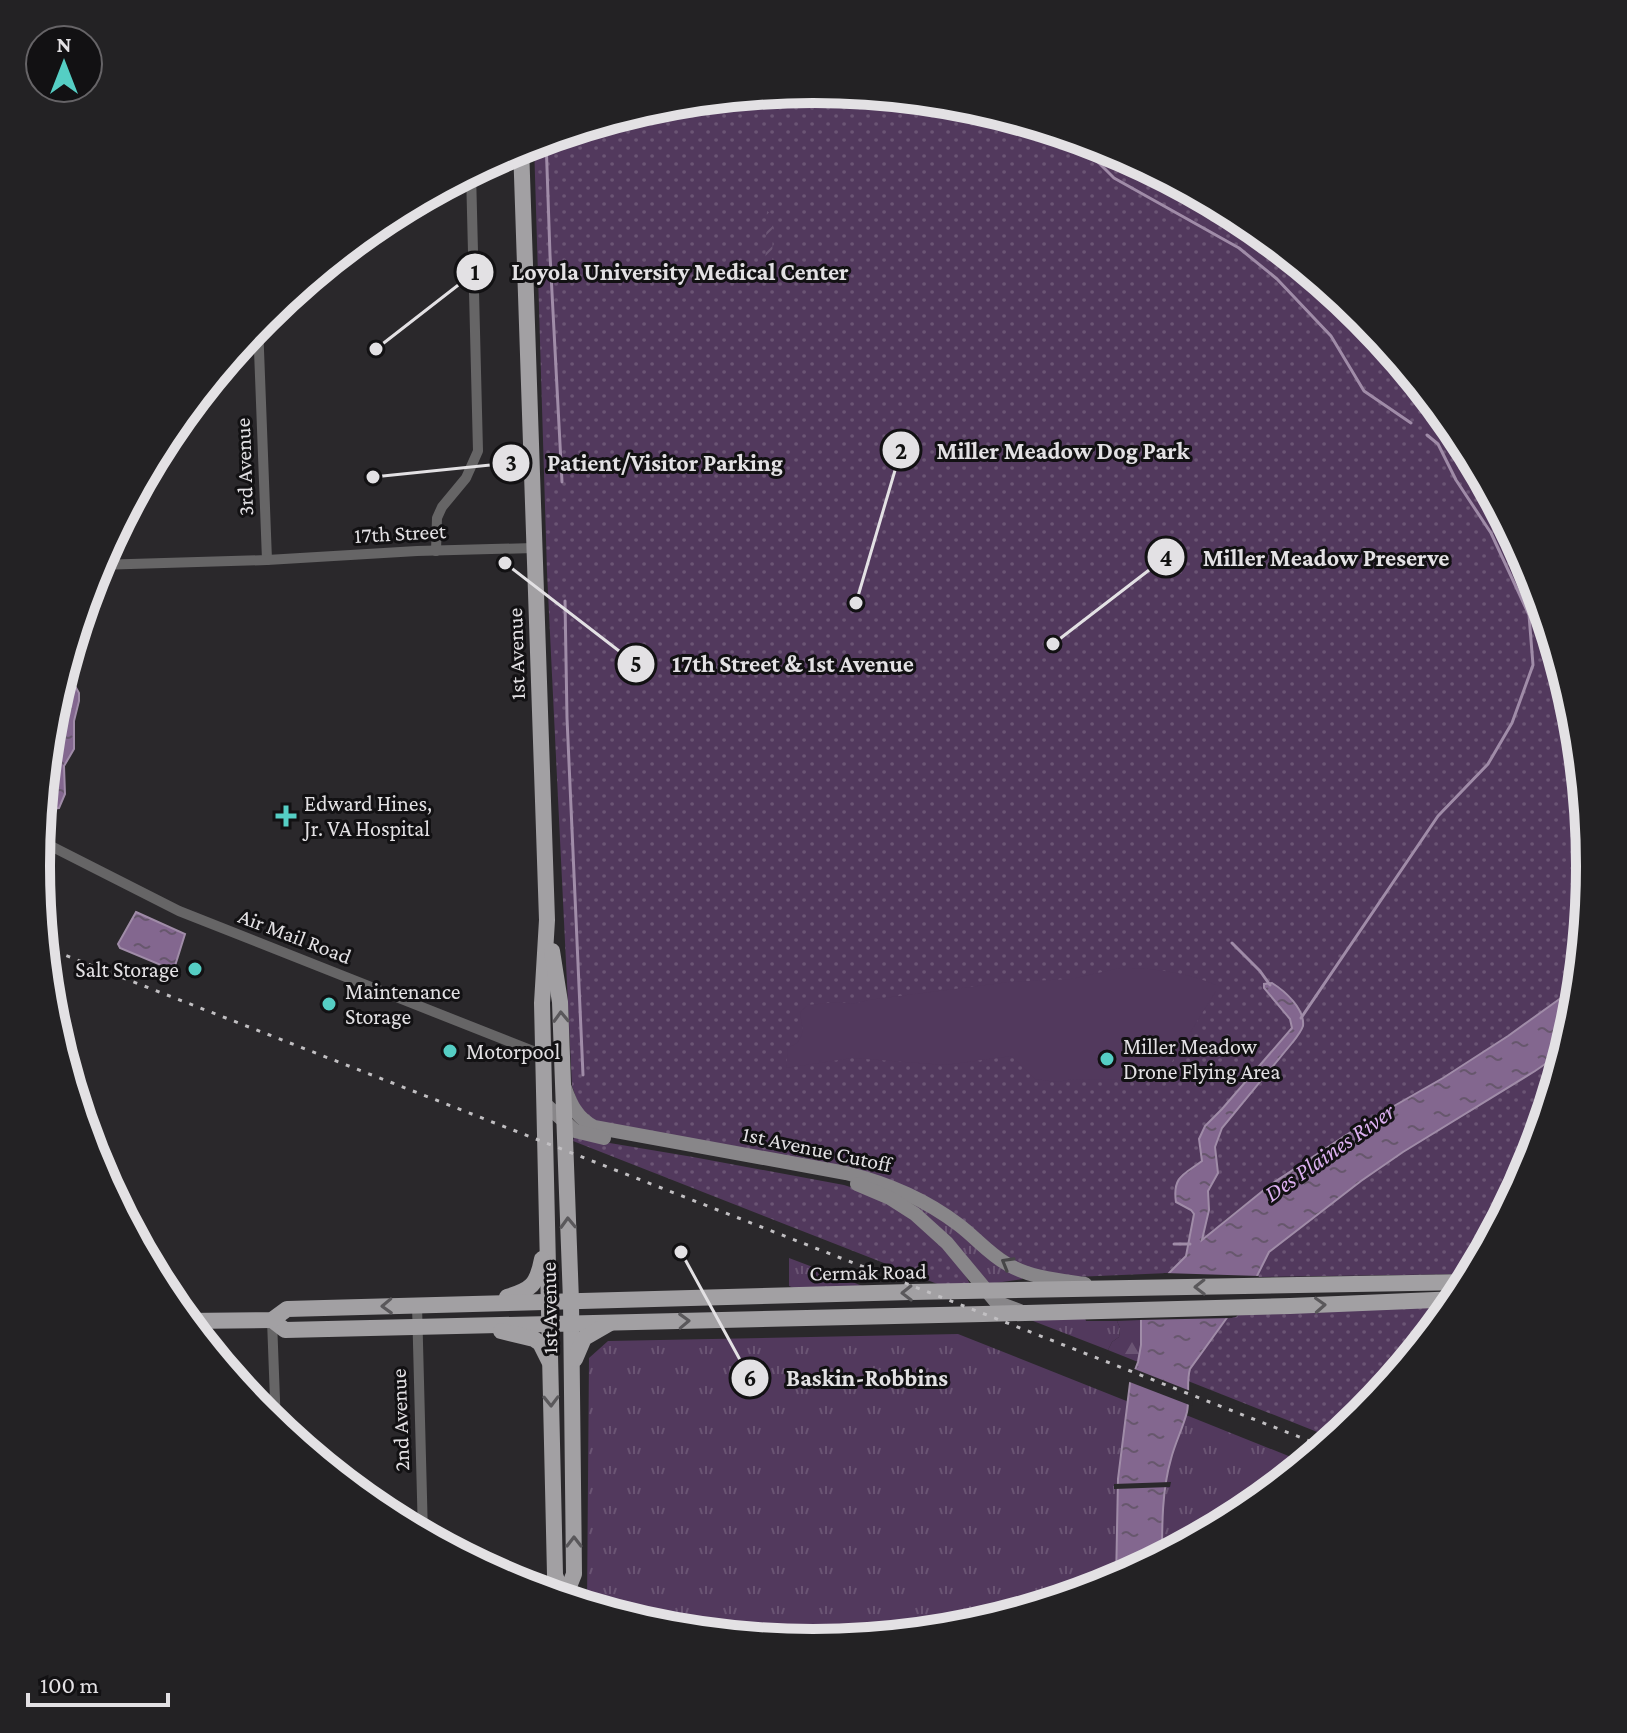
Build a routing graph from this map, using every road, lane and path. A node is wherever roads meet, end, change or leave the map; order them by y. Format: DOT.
graph roads {
  1 [pos="521,161"];
  2 [pos="471,184"];
  3 [pos="259,343"];
  4 [pos="534,548"];
  5 [pos="436,551"];
  6 [pos="267,560"];
  7 [pos="112,565"];
  8 [pos="51,846"];
  9 [pos="547,920"];
  10 [pos="537,1052"];
  11 [pos="563,1083"];
  12 [pos="545,1104"];
  13 [pos="565,1123"];
  14 [pos="547,1230"];
  15 [pos="1453,1282"];
  16 [pos="1109,1289"];
  17 [pos="985,1292"];
  18 [pos="1442,1300"];
  19 [pos="548,1301"];
  20 [pos="571,1301"];
  21 [pos="489,1303"];
  22 [pos="417,1305"];
  23 [pos="1026,1313"];
  24 [pos="272,1320"];
  25 [pos="201,1321"];
  26 [pos="613,1322"];
  27 [pos="549,1323"];
  28 [pos="572,1323"];
  29 [pos="480,1326"];
  30 [pos="417,1327"];
  31 [pos="550,1363"];
  32 [pos="572,1364"];
  33 [pos="275,1407"];
  34 [pos="423,1522"];
  35 [pos="559,1586"];
  36 [pos="567,1589"];
  1 -- 4 [label="main road, 1st Avenue"];
  2 -- 5 [label="street"];
  3 -- 6 [label="street, 3rd Avenue"];
  4 -- 5 [label="street, 17th Street"];
  4 -- 9 [label="main road, 1st Avenue"];
  5 -- 6 [label="street, 17th Street"];
  6 -- 7 [label="street, 17th Street"];
  8 -- 10 [label="street, Air Mail Road"];
  9 -- 10 [label="main road, 1st Avenue"];
  11 -- 9 [label="main road, 1st Avenue, one-way"];
  10 -- 12 [label="main road, 1st Avenue"];
  11 -- 13 [label="main road, 1st Avenue"];
  16 -- 11 [label="main road, 1st Avenue Cutoff, one-way"];
  12 -- 13 [label="main road, 1st Avenue Cutoff"];
  12 -- 14 [label="main road, 1st Avenue"];
  13 -- 17 [label="main road, 1st Avenue Cutoff"];
  20 -- 13 [label="main road, 1st Avenue, one-way"];
  14 -- 19 [label="main road, 1st Avenue"];
  14 -- 21 [label="main road"];
  15 -- 16 [label="main road, Cermak Road, one-way"];
  16 -- 17 [label="main road, Cermak Road"];
  17 -- 20 [label="main road, Cermak Road, one-way"];
  17 -- 23 [label="main road, 1st Avenue Cutoff"];
  23 -- 18 [label="main road, Cermak Road, one-way"];
  19 -- 20 [label="main road, Cermak Road"];
  19 -- 21 [label="main road, Cermak Road"];
  19 -- 27 [label="main road, 1st Avenue"];
  20 -- 28 [label="main road, 1st Avenue"];
  21 -- 22 [label="main road, Cermak Road"];
  22 -- 24 [label="main road, Cermak Road, one-way"];
  22 -- 30 [label="street, 2nd Avenue"];
  26 -- 23 [label="main road, Cermak Road, one-way"];
  24 -- 25 [label="main road, Cermak Road"];
  24 -- 30 [label="main road, Cermak Road"];
  24 -- 33 [label="street"];
  26 -- 28 [label="main road, Cermak Road"];
  26 -- 32 [label="main road"];
  27 -- 28 [label="main road, Cermak Road"];
  27 -- 29 [label="main road, Cermak Road"];
  27 -- 31 [label="main road, 1st Avenue"];
  28 -- 32 [label="main road, 1st Avenue"];
  29 -- 30 [label="main road, Cermak Road"];
  29 -- 31 [label="main road"];
  30 -- 34 [label="street, 2nd Avenue"];
  31 -- 35 [label="main road, 1st Avenue, one-way"];
  36 -- 32 [label="main road, 1st Avenue, one-way"];
}
